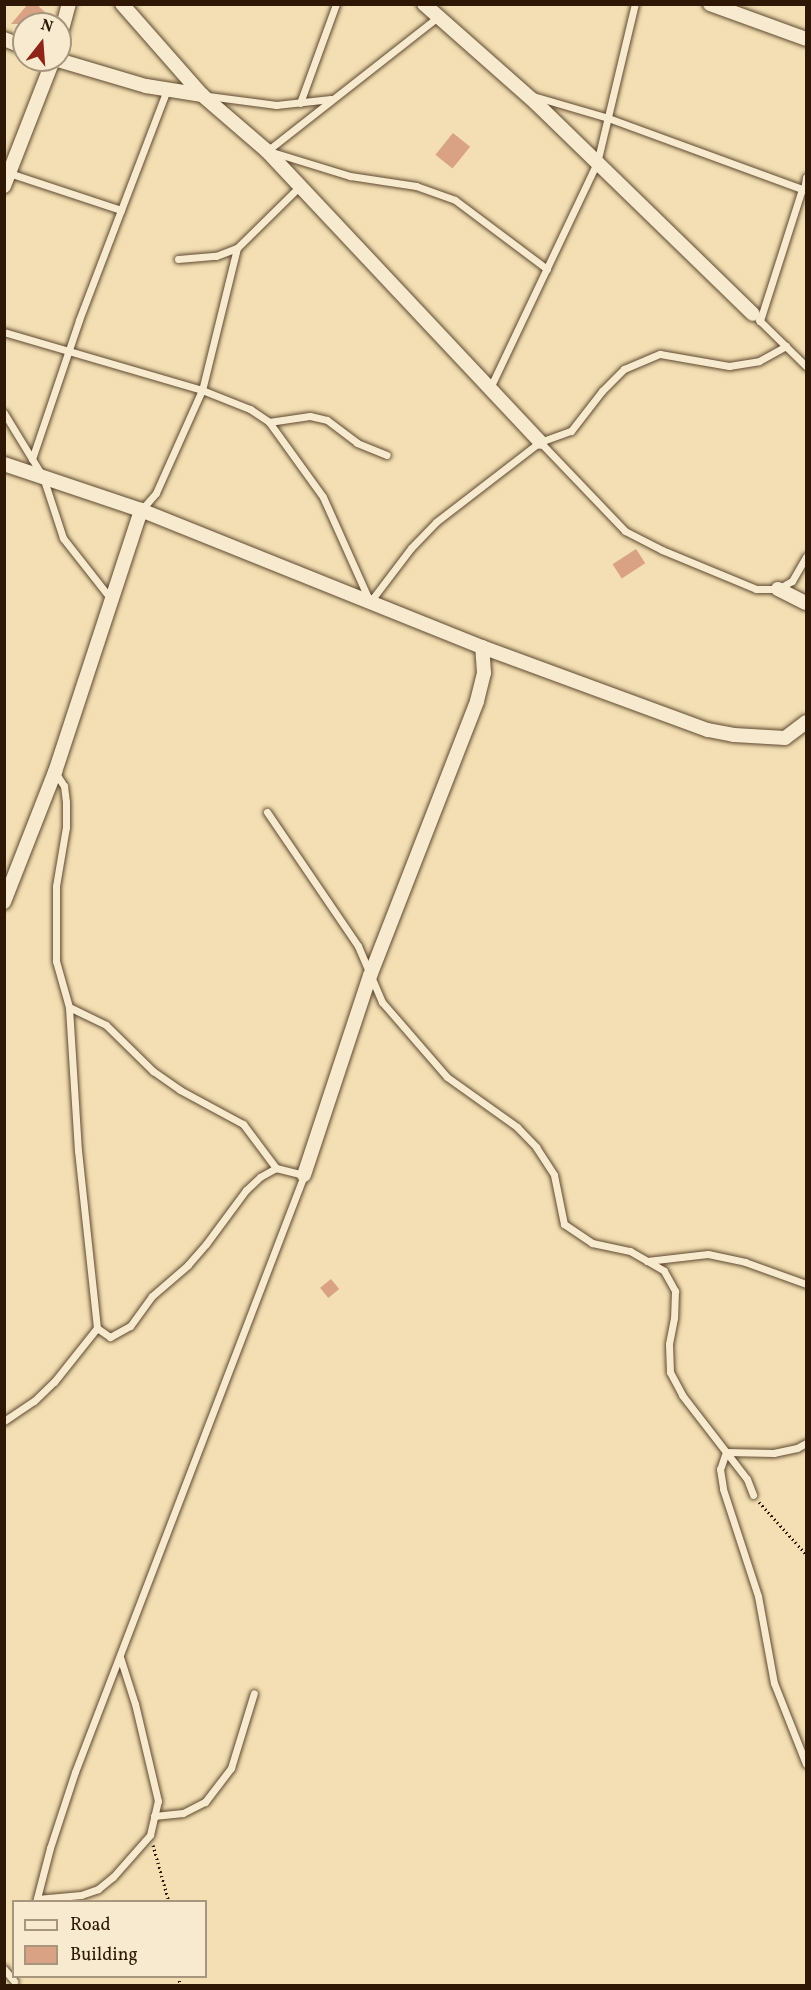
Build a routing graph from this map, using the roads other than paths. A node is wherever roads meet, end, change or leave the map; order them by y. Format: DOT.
graph roads {
  1 [pos="122,4"];
  2 [pos="336,4"];
  3 [pos="424,4"];
  4 [pos="635,4"];
  5 [pos="710,4"];
  6 [pos="729,8"];
  7 [pos="438,17"];
  8 [pos="807,39"];
  9 [pos="72,64"];
  10 [pos="51,72"];
  11 [pos="167,90"];
  12 [pos="525,94"];
  13 [pos="202,95"];
  14 [pos="333,99"];
  15 [pos="300,103"];
  16 [pos="608,118"];
  17 [pos="267,151"];
  18 [pos="597,163"];
  19 [pos="807,177"];
  20 [pos="7,179"];
  21 [pos="300,186"];
  22 [pos="804,190"];
  23 [pos="121,210"];
  24 [pos="237,248"];
  25 [pos="178,259"];
  26 [pos="547,269"];
  27 [pos="757,318"];
  28 [pos="4,332"];
  29 [pos="786,346"];
  30 [pos="69,351"];
  31 [pos="807,366"];
  32 [pos="490,388"];
  33 [pos="202,390"];
  34 [pos="4,413"];
  35 [pos="269,422"];
  36 [pos="540,442"];
  37 [pos="387,454"];
  38 [pos="32,459"];
  39 [pos="4,464"];
  40 [pos="43,477"];
  41 [pos="141,510"];
  42 [pos="807,557"];
  43 [pos="778,589"];
  44 [pos="112,600"];
  45 [pos="370,602"];
  46 [pos="807,603"];
  47 [pos="482,647"];
  48 [pos="807,722"];
  49 [pos="56,772"];
  50 [pos="267,812"];
  51 [pos="4,902"];
  52 [pos="370,976"];
  53 [pos="69,1007"];
  54 [pos="276,1168"];
  55 [pos="304,1175"];
  56 [pos="647,1261"];
  57 [pos="807,1284"];
  58 [pos="97,1328"];
  59 [pos="4,1421"];
  60 [pos="807,1443"];
  61 [pos="726,1452"];
  62 [pos="753,1495"];
  63 [pos="120,1657"];
  64 [pos="254,1693"];
  65 [pos="807,1764"];
  66 [pos="154,1816"];
  67 [pos="36,1900"];
  68 [pos="4,1969"];
  69 [pos="15,1978"];
  1 -- 13 [label="street"];
  2 -- 15 [label="lane"];
  3 -- 7 [label="street"];
  4 -- 16 [label="lane"];
  5 -- 6 [label="street"];
  6 -- 8 [label="street"];
  7 -- 12 [label="street"];
  7 -- 14 [label="lane"];
  9 -- 11 [label="street"];
  10 -- 20 [label="street"];
  11 -- 13 [label="street"];
  11 -- 23 [label="lane"];
  12 -- 16 [label="lane"];
  12 -- 18 [label="street"];
  13 -- 15 [label="lane"];
  13 -- 17 [label="street"];
  14 -- 15 [label="lane"];
  14 -- 17 [label="lane"];
  16 -- 18 [label="lane"];
  16 -- 22 [label="lane"];
  17 -- 21 [label="street"];
  17 -- 26 [label="lane"];
  18 -- 26 [label="lane"];
  18 -- 27 [label="street"];
  19 -- 22 [label="lane"];
  20 -- 23 [label="lane"];
  21 -- 24 [label="lane"];
  21 -- 32 [label="street"];
  22 -- 27 [label="lane"];
  23 -- 30 [label="lane"];
  24 -- 25 [label="lane"];
  24 -- 33 [label="lane"];
  26 -- 32 [label="lane"];
  27 -- 29 [label="lane"];
  28 -- 30 [label="lane"];
  29 -- 31 [label="lane"];
  29 -- 36 [label="lane"];
  30 -- 33 [label="lane"];
  30 -- 38 [label="lane"];
  32 -- 36 [label="street"];
  33 -- 35 [label="lane"];
  33 -- 41 [label="lane"];
  34 -- 38 [label="lane"];
  35 -- 37 [label="lane"];
  35 -- 45 [label="lane"];
  36 -- 43 [label="lane"];
  36 -- 45 [label="lane"];
  38 -- 40 [label="lane"];
  39 -- 40 [label="street"];
  40 -- 41 [label="street"];
  40 -- 44 [label="lane"];
  41 -- 44 [label="street"];
  41 -- 45 [label="street"];
  42 -- 43 [label="lane"];
  43 -- 46 [label="street"];
  44 -- 49 [label="street"];
  45 -- 47 [label="street"];
  47 -- 48 [label="street"];
  47 -- 52 [label="street"];
  49 -- 51 [label="street"];
  49 -- 53 [label="lane"];
  50 -- 52 [label="lane"];
  52 -- 55 [label="street"];
  52 -- 56 [label="lane"];
  53 -- 54 [label="lane"];
  53 -- 58 [label="lane"];
  54 -- 55 [label="lane"];
  54 -- 58 [label="lane"];
  55 -- 63 [label="lane"];
  56 -- 57 [label="lane"];
  56 -- 61 [label="lane"];
  58 -- 59 [label="lane"];
  60 -- 61 [label="lane"];
  61 -- 62 [label="lane"];
  61 -- 65 [label="lane"];
  63 -- 66 [label="lane"];
  63 -- 67 [label="lane"];
  64 -- 66 [label="lane"];
  66 -- 67 [label="lane"];
  68 -- 69 [label="lane"];
}
